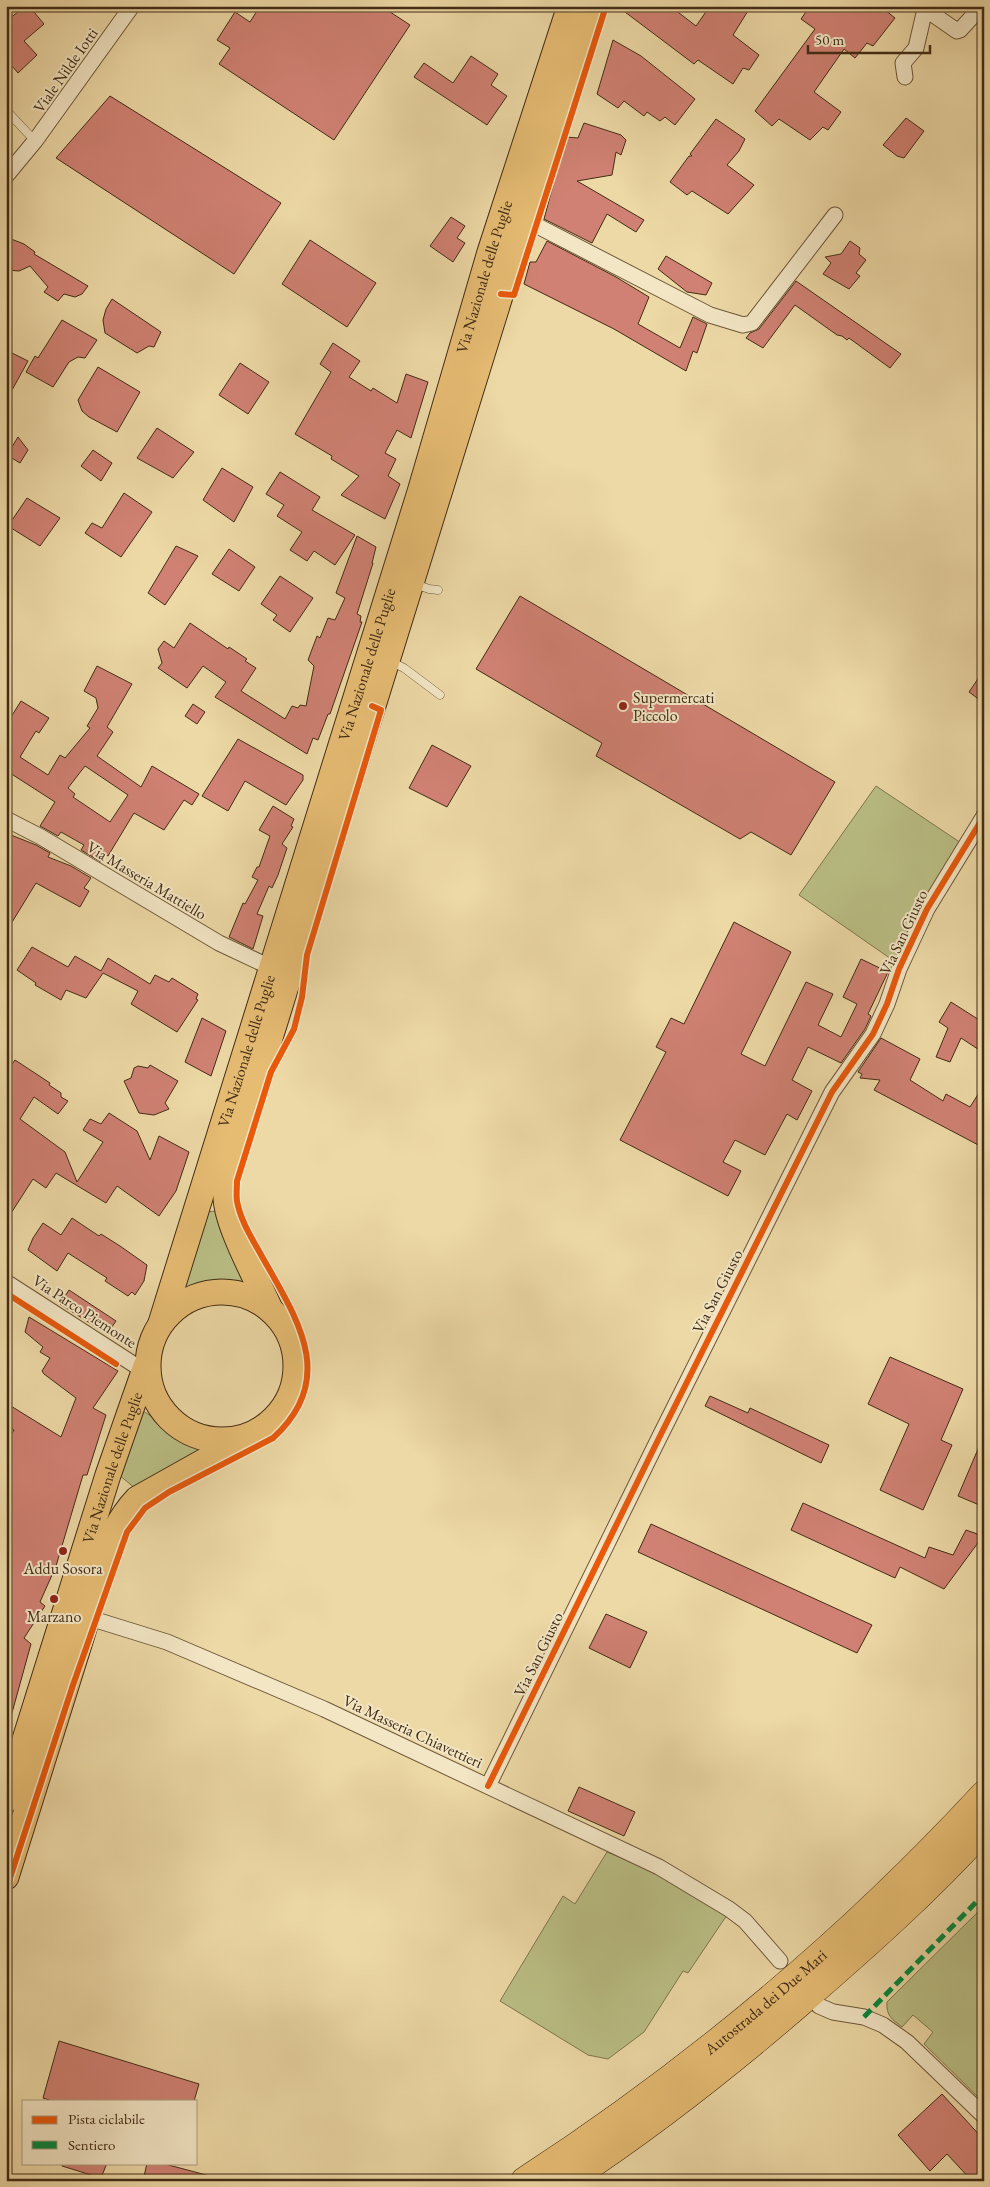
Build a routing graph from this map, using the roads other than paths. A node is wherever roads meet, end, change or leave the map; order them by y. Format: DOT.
graph roads {
  1 [pos="132,6"];
  2 [pos="570,6"];
  3 [pos="590,6"];
  4 [pos="982,6"];
  5 [pos="923,8"];
  6 [pos="905,77"];
  7 [pos="6,110"];
  8 [pos="35,141"];
  9 [pos="6,176"];
  10 [pos="835,215"];
  11 [pos="524,219"];
  12 [pos="410,583"];
  13 [pos="438,590"];
  14 [pos="386,659"];
  15 [pos="440,695"];
  16 [pos="984,816"];
  17 [pos="6,819"];
  18 [pos="272,968"];
  19 [pos="6,1282"];
  20 [pos="270,1309"];
  21 [pos="161,1322"];
  22 [pos="145,1369"];
  23 [pos="262,1429"];
  24 [pos="86,1622"];
  25 [pos="488,1786"];
  26 [pos="984,1795"];
  27 [pos="6,1800"];
  28 [pos="984,1828"];
  29 [pos="6,1877"];
  30 [pos="780,1961"];
  31 [pos="819,2006"];
  32 [pos="984,2116"];
  33 [pos="525,2181"];
  34 [pos="566,2181"];
  1 -- 8 [label="street, Viale Nilde Iotti"];
  2 -- 18 [label="main road, Via Nazionale delle Puglie"];
  3 -- 11 [label="main road, Via Nazionale delle Puglie"];
  4 -- 5 [label="street"];
  5 -- 6 [label="street"];
  7 -- 8 [label="lane"];
  8 -- 9 [label="street, Viale Nilde Iotti"];
  10 -- 11 [label="street"];
  11 -- 12 [label="main road, Via Nazionale delle Puglie"];
  12 -- 13 [label="lane"];
  12 -- 14 [label="main road, Via Nazionale delle Puglie"];
  14 -- 15 [label="lane"];
  14 -- 20 [label="main road, Via Nazionale delle Puglie"];
  16 -- 25 [label="street, Via San Giusto"];
  17 -- 18 [label="street, Via Masseria Mattiello"];
  18 -- 21 [label="main road, Via Nazionale delle Puglie"];
  19 -- 22 [label="street, Via Parco Piemonte"];
  20 -- 21 [label="main road, Via Nazionale delle Puglie"];
  20 -- 23 [label="main road, Via Nazionale delle Puglie"];
  21 -- 22 [label="main road, Via Nazionale delle Puglie"];
  22 -- 23 [label="main road, Via Nazionale delle Puglie"];
  22 -- 27 [label="main road, Via Nazionale delle Puglie"];
  23 -- 24 [label="main road, Via Nazionale delle Puglie"];
  24 -- 25 [label="street, Via Masseria Chiavettieri"];
  24 -- 29 [label="main road, Via Nazionale delle Puglie"];
  25 -- 30 [label="street, Via Masseria Chiavettieri"];
  26 -- 33 [label="highway, Autostrada dei Due Mari"];
  28 -- 34 [label="highway, Autostrada dei Due Mari"];
  31 -- 32 [label="street"];
}
